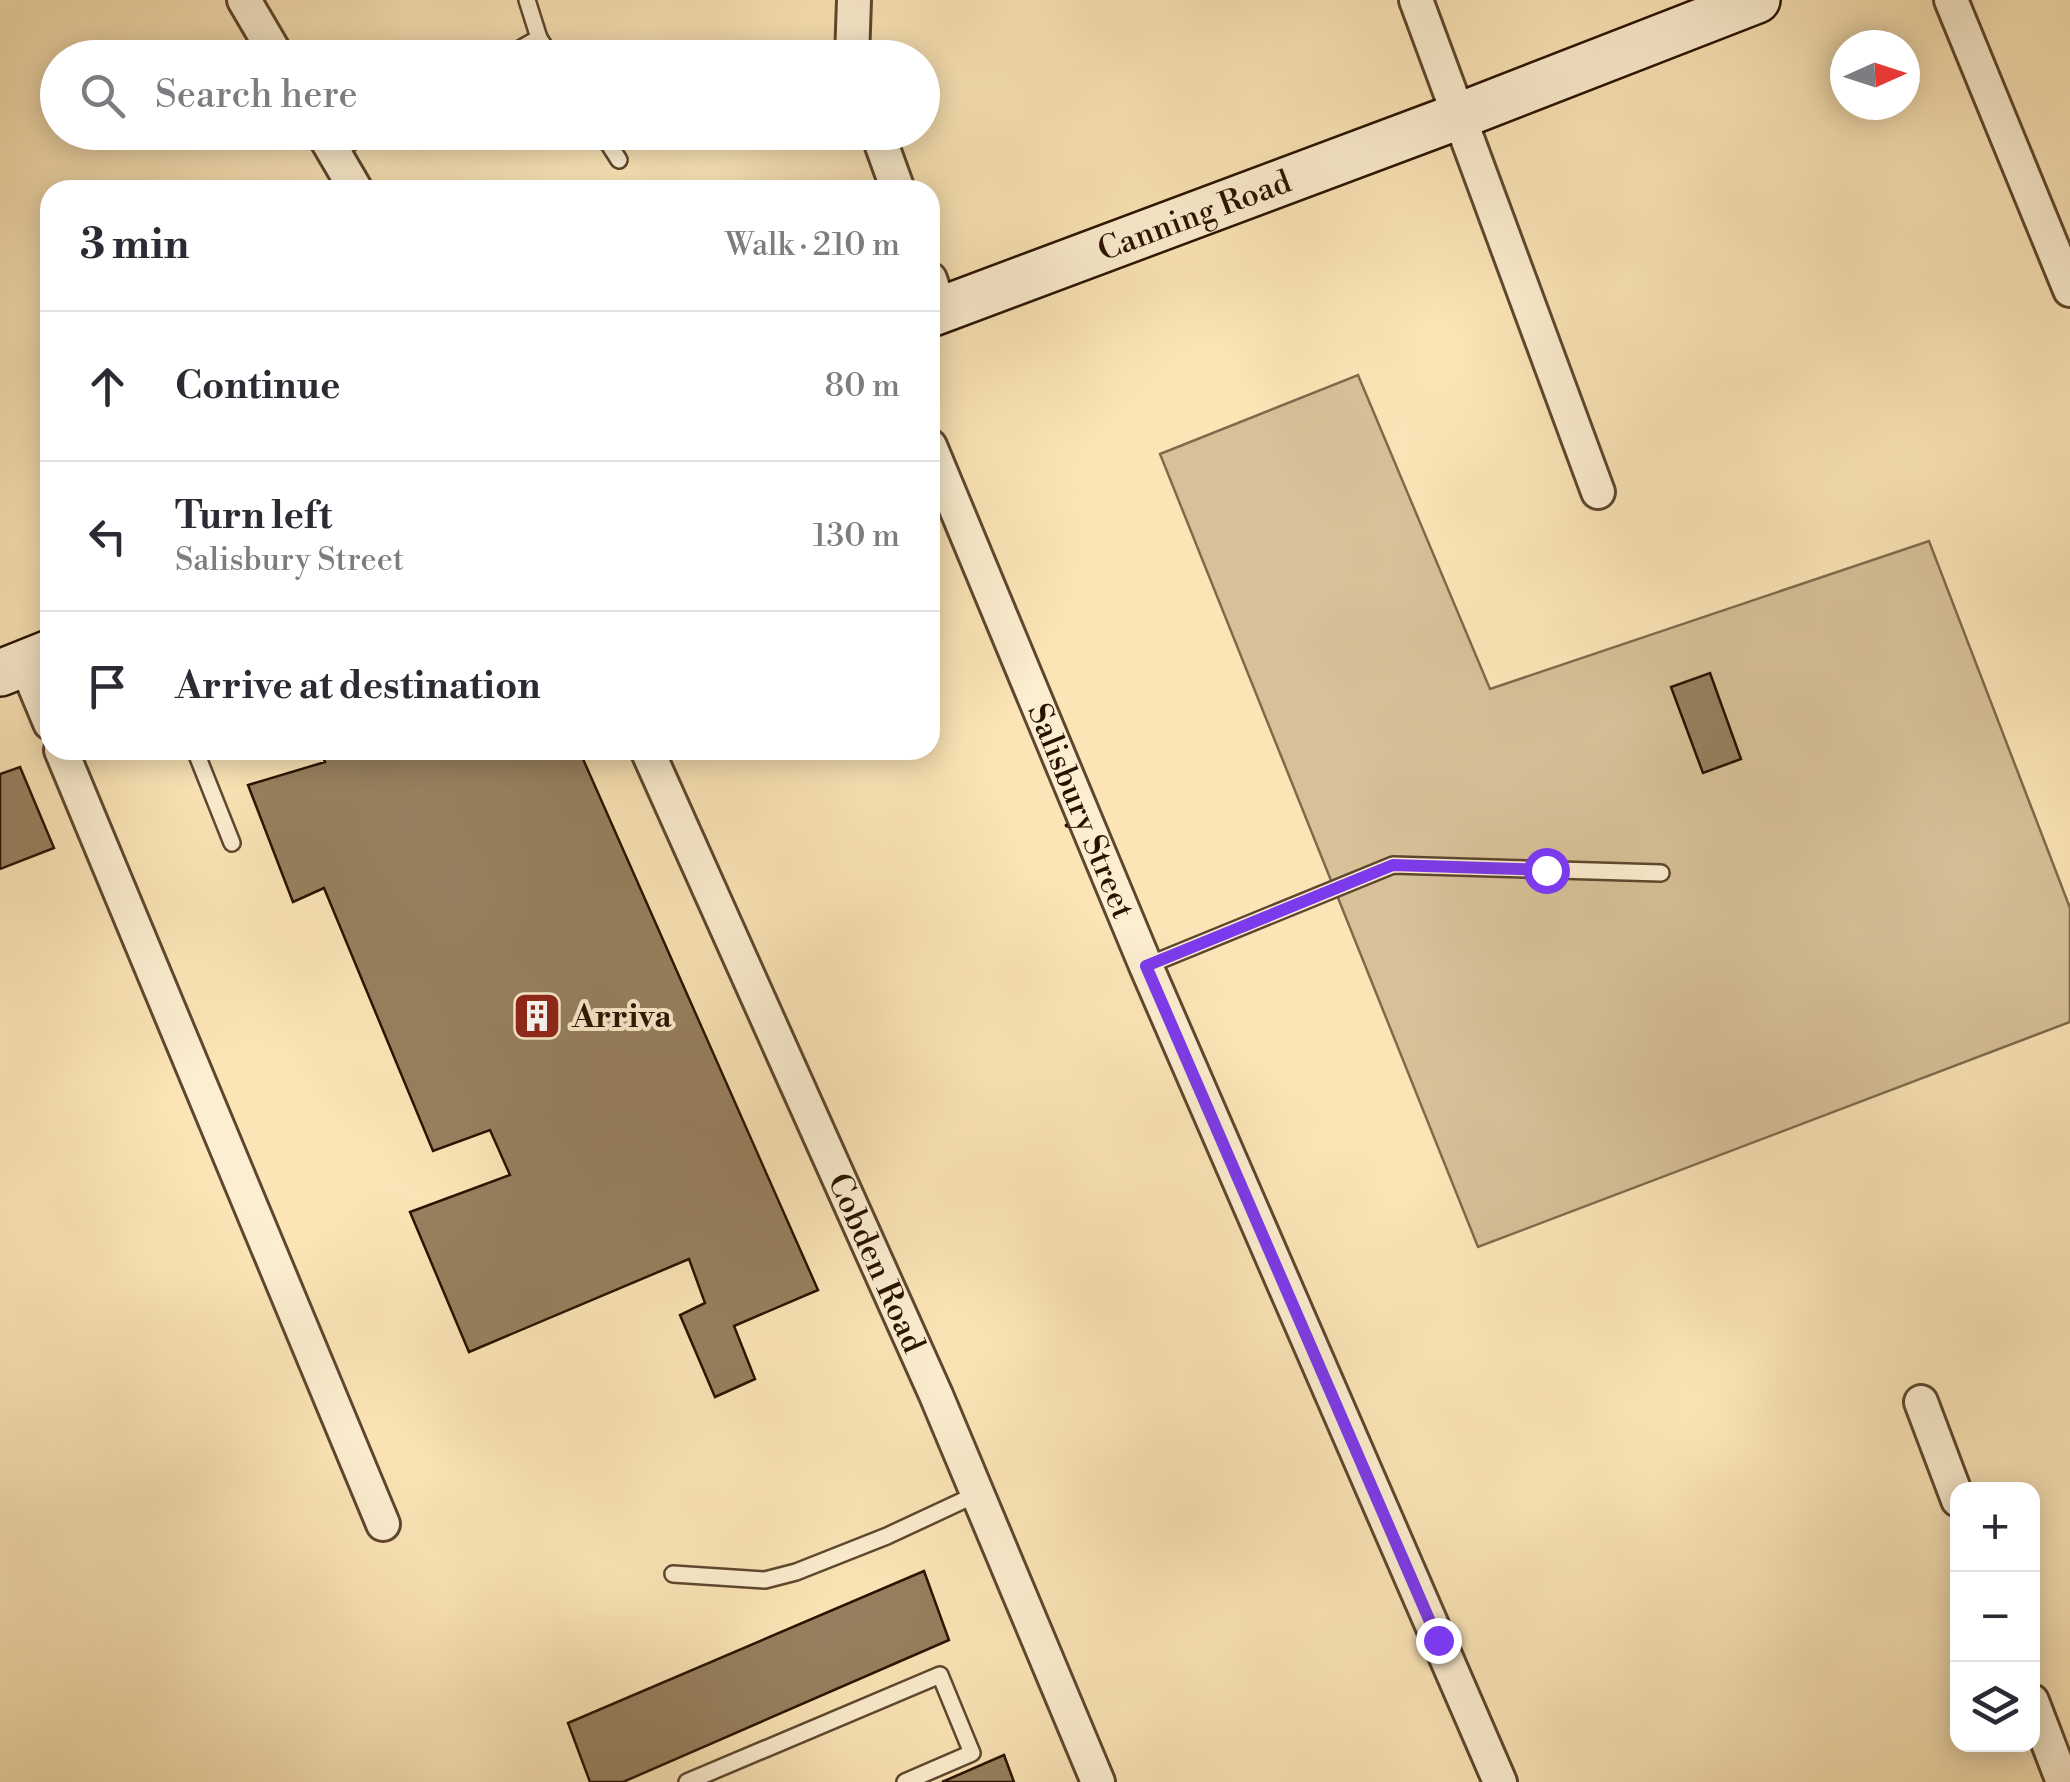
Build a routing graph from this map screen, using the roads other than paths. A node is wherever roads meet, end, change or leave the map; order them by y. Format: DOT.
graph roads {
  1 [pos="244,0"];
  2 [pos="528,0"];
  3 [pos="854,0"];
  4 [pos="1416,0"];
  5 [pos="1757,0"];
  6 [pos="1951,0"];
  7 [pos="539,38"];
  8 [pos="267,40"];
  9 [pos="536,40"];
  10 [pos="853,40"];
  11 [pos="1459,116"];
  12 [pos="333,150"];
  13 [pos="612,150"];
  14 [pos="884,150"];
  15 [pos="618,160"];
  16 [pos="350,180"];
  17 [pos="894,180"];
  18 [pos="2070,290"];
  19 [pos="940,299"];
  20 [pos="940,470"];
  21 [pos="1598,492"];
  22 [pos="25,663"];
  23 [pos="40,700"];
  24 [pos="65,760"];
  25 [pos="199,760"];
  26 [pos="651,760"];
  27 [pos="232,843"];
  28 [pos="1660,873"];
  29 [pos="1146,966"];
  30 [pos="1920,1402"];
  31 [pos="1951,1482"];
  32 [pos="978,1494"];
  33 [pos="382,1524"];
  34 [pos="674,1574"];
  35 [pos="2040,1722"];
  36 [pos="687,1782"];
  37 [pos="906,1782"];
  38 [pos="1098,1782"];
  39 [pos="1500,1782"];
  40 [pos="2063,1782"];
  1 -- 8 [label="street"];
  2 -- 7 [label="lane"];
  3 -- 10 [label="street"];
  4 -- 11 [label="street"];
  5 -- 11 [label="street, Canning Road"];
  6 -- 18 [label="street"];
  7 -- 9 [label="lane"];
  11 -- 19 [label="street, Canning Road"];
  11 -- 21 [label="street"];
  12 -- 16 [label="street"];
  13 -- 15 [label="lane"];
  14 -- 17 [label="street"];
  20 -- 29 [label="street, Salisbury Street"];
  22 -- 23 [label="street"];
  24 -- 33 [label="street"];
  25 -- 27 [label="lane"];
  26 -- 32 [label="street, Cobden Road"];
  28 -- 29 [label="lane"];
  29 -- 39 [label="street, Salisbury Street"];
  30 -- 31 [label="street"];
  32 -- 34 [label="lane"];
  32 -- 38 [label="street, Cobden Road"];
  35 -- 40 [label="street"];
  36 -- 37 [label="lane"];
}
